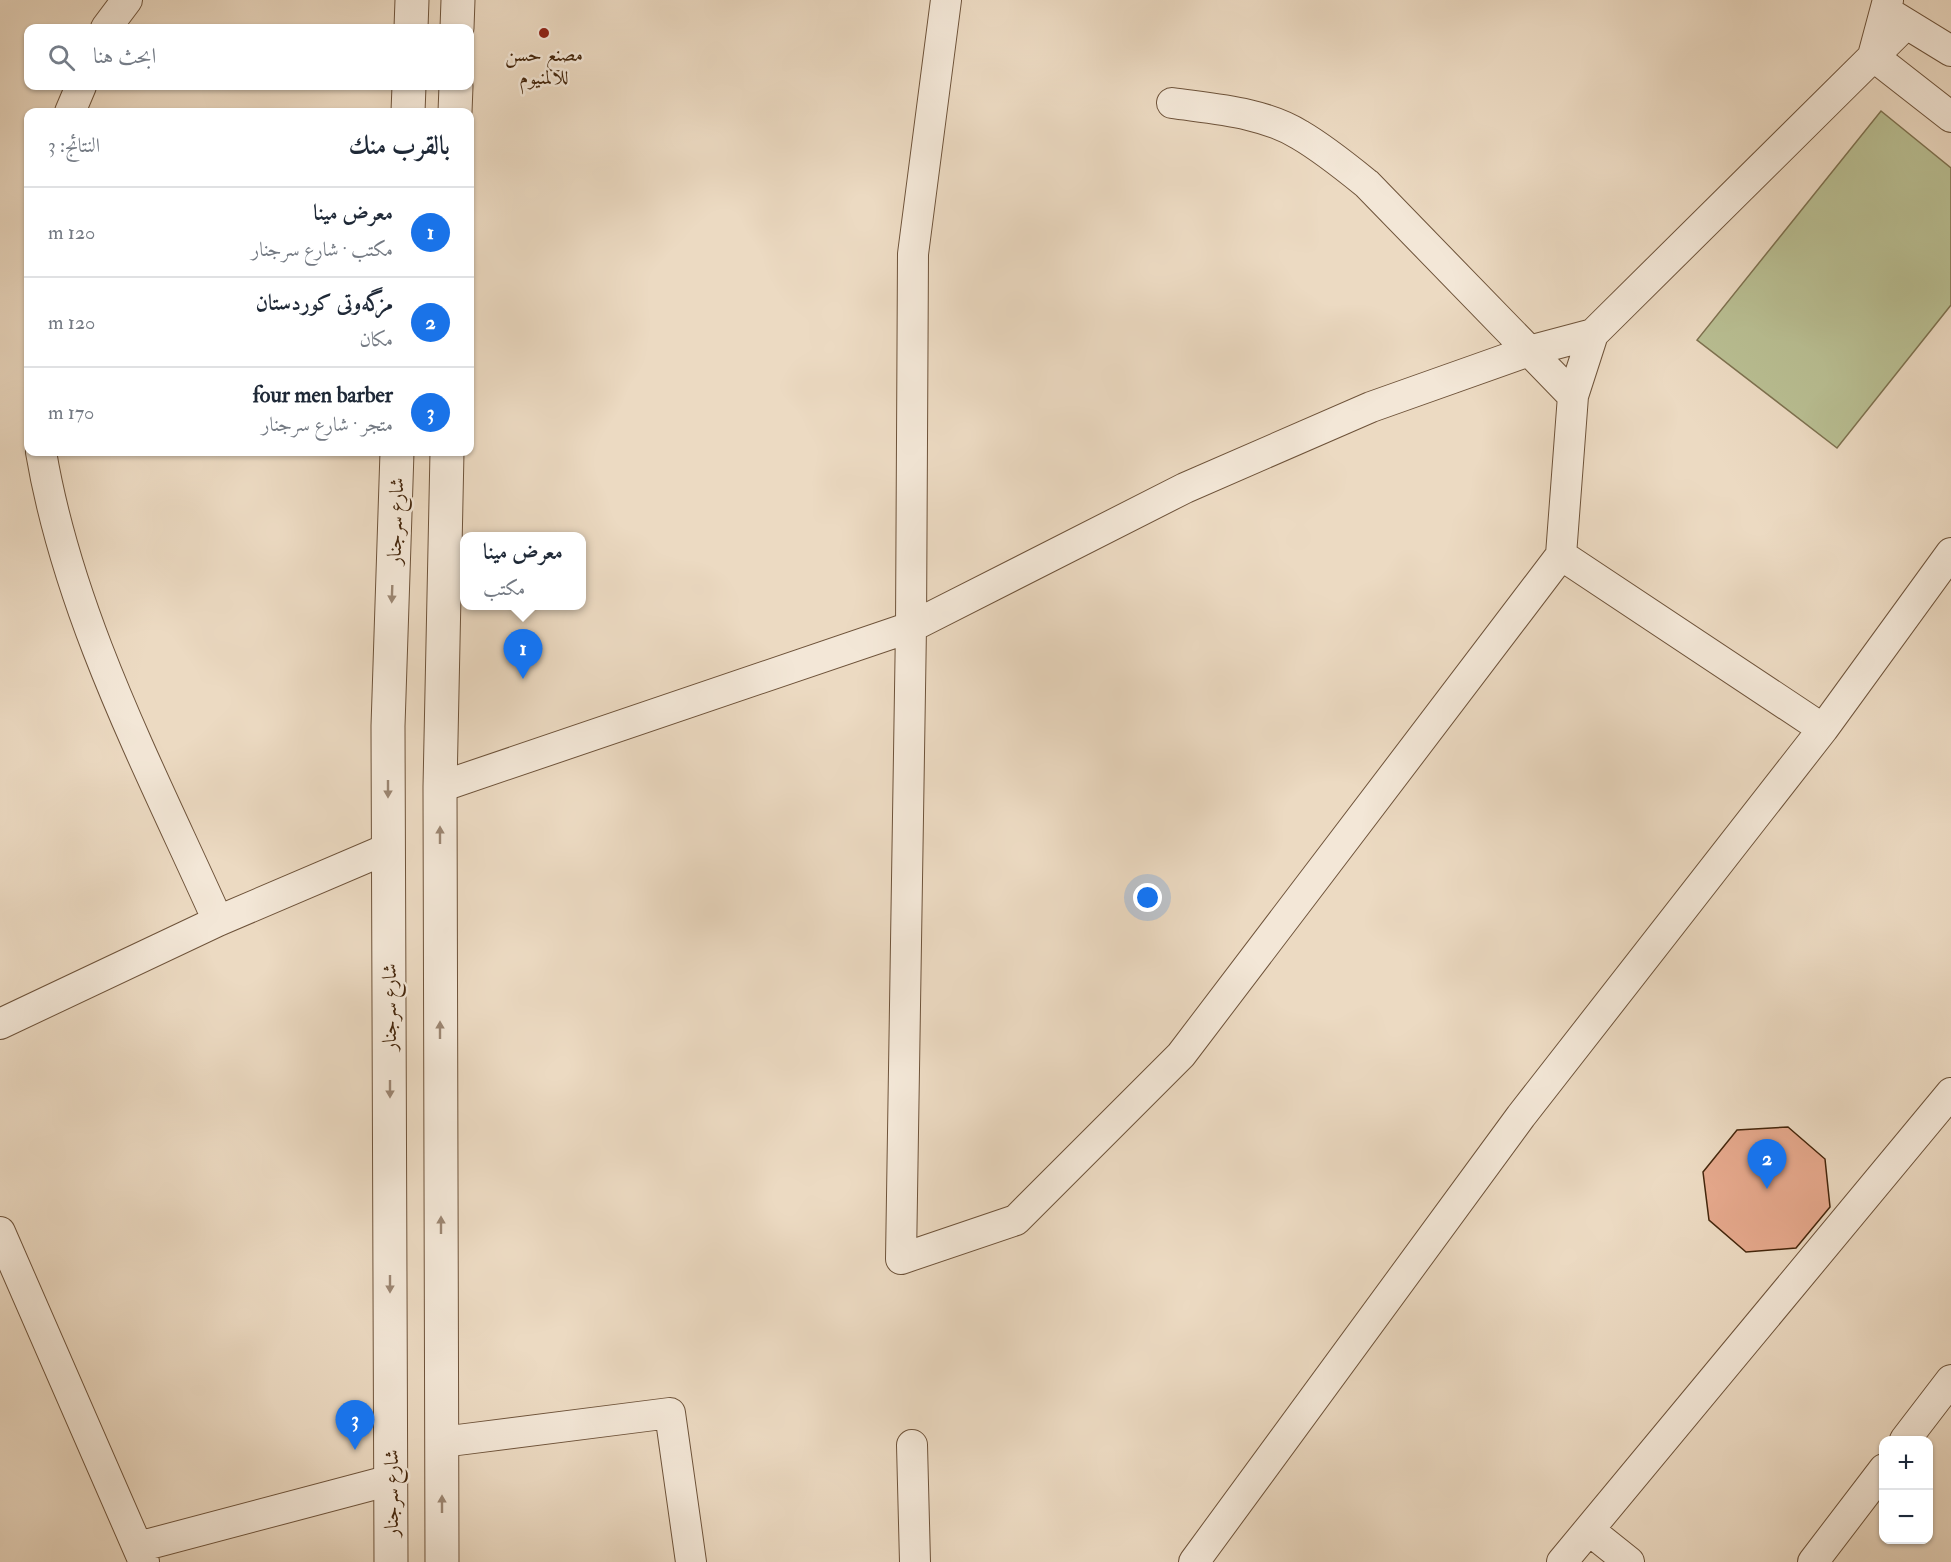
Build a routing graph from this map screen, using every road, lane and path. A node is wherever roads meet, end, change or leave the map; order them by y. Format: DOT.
graph roads {
  1 [pos="126,0"];
  2 [pos="412,0"];
  3 [pos="458,0"];
  4 [pos="946,0"];
  5 [pos="1887,9"];
  6 [pos="109,24"];
  7 [pos="411,24"];
  8 [pos="457,24"];
  9 [pos="1951,51"];
  10 [pos="1873,56"];
  11 [pos="79,90"];
  12 [pos="409,90"];
  13 [pos="456,90"];
  14 [pos="1172,103"];
  15 [pos="72,108"];
  16 [pos="408,108"];
  17 [pos="455,108"];
  18 [pos="1951,117"];
  19 [pos="1593,334"];
  20 [pos="1529,351"];
  21 [pos="1573,396"];
  22 [pos="42,456"];
  23 [pos="397,456"];
  24 [pos="447,456"];
  25 [pos="1951,553"];
  26 [pos="1561,555"];
  27 [pos="911,627"];
  28 [pos="1823,729"];
  29 [pos="440,787"];
  30 [pos="389,848"];
  31 [pos="218,921"];
  32 [pos="0,1024"];
  33 [pos="1951,1093"];
  34 [pos="0,1232"];
  35 [pos="1951,1380"];
  36 [pos="1908,1436"];
  37 [pos="442,1442"];
  38 [pos="912,1445"];
  39 [pos="1879,1476"];
  40 [pos="391,1479"];
  41 [pos="1589,1530"];
  42 [pos="141,1554"];
  43 [pos="391,1562"];
  44 [pos="442,1562"];
  45 [pos="690,1562"];
  46 [pos="915,1562"];
  47 [pos="1194,1562"];
  48 [pos="1563,1562"];
  49 [pos="1629,1562"];
  50 [pos="1813,1562"];
  1 -- 6 [label="street"];
  2 -- 7 [label="street"];
  3 -- 8 [label="street"];
  4 -- 27 [label="street"];
  5 -- 9 [label="street"];
  5 -- 10 [label="street"];
  10 -- 18 [label="street"];
  10 -- 19 [label="street"];
  11 -- 15 [label="street"];
  12 -- 16 [label="street"];
  13 -- 17 [label="street"];
  14 -- 20 [label="street"];
  19 -- 20 [label="street"];
  19 -- 21 [label="street"];
  20 -- 21 [label="street"];
  20 -- 27 [label="street"];
  21 -- 26 [label="street"];
  22 -- 31 [label="street"];
  23 -- 30 [label="street, شارع سرجنار, one-way"];
  24 -- 29 [label="street"];
  25 -- 28 [label="street"];
  26 -- 27 [label="street"];
  26 -- 28 [label="street"];
  27 -- 29 [label="street"];
  28 -- 47 [label="street"];
  37 -- 29 [label="street, one-way"];
  30 -- 31 [label="street"];
  30 -- 40 [label="street, شارع سرجنار, one-way"];
  31 -- 32 [label="street"];
  33 -- 41 [label="street"];
  34 -- 42 [label="street"];
  35 -- 36 [label="street"];
  44 -- 37 [label="street, one-way"];
  37 -- 45 [label="street"];
  38 -- 46 [label="street"];
  39 -- 50 [label="street"];
  40 -- 42 [label="street"];
  40 -- 43 [label="street, شارع سرجنار"];
  41 -- 48 [label="street"];
  41 -- 49 [label="street"];
}
